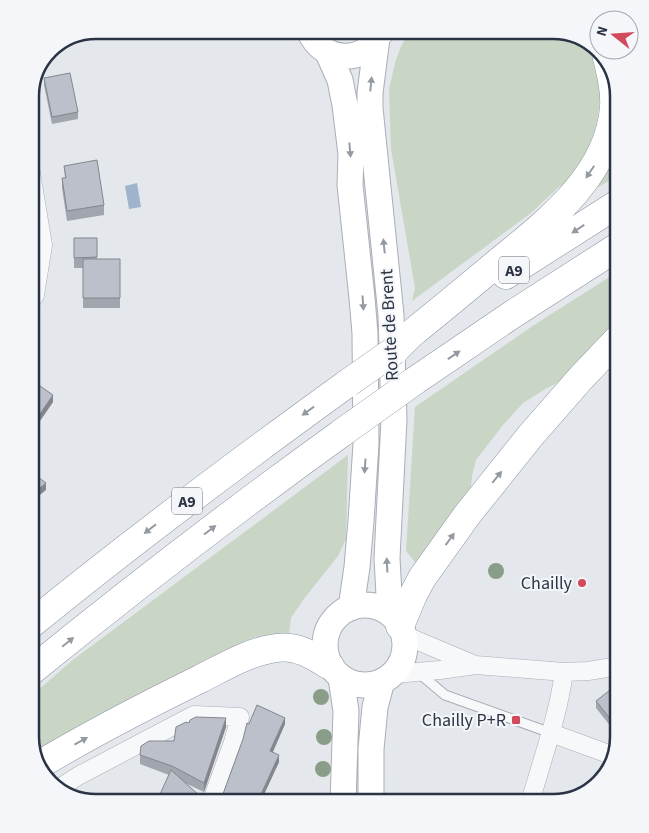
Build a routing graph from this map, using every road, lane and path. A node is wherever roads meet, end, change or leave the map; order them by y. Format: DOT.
graph roads {
  1 [pos="313,39"];
  2 [pos="374,39"];
  3 [pos="378,39"];
  4 [pos="328,52"];
  5 [pos="610,127"];
  6 [pos="610,210"];
  7 [pos="39,226"];
  8 [pos="610,252"];
  9 [pos="39,266"];
  10 [pos="406,341"];
  11 [pos="610,347"];
  12 [pos="351,608"];
  13 [pos="39,618"];
  14 [pos="398,625"];
  15 [pos="39,665"];
  16 [pos="476,665"];
  17 [pos="610,667"];
  18 [pos="336,672"];
  19 [pos="564,672"];
  20 [pos="398,676"];
  21 [pos="552,733"];
  22 [pos="607,754"];
  23 [pos="45,762"];
  24 [pos="64,785"];
  25 [pos="214,794"];
  26 [pos="343,794"];
  27 [pos="371,794"];
  28 [pos="533,794"];
  1 -- 4 [label="main road"];
  2 -- 4 [label="main road"];
  14 -- 3 [label="main road, Route de Brent, one-way"];
  4 -- 12 [label="main road, Route de Brent, one-way"];
  5 -- 10 [label="highway, one-way"];
  6 -- 10 [label="highway, A9, one-way"];
  7 -- 9 [label="street"];
  15 -- 8 [label="highway, A9, one-way, bridge"];
  10 -- 13 [label="highway, A9, one-way, bridge"];
  14 -- 11 [label="highway, one-way"];
  12 -- 14 [label="main road"];
  12 -- 18 [label="main road"];
  14 -- 16 [label="street"];
  14 -- 20 [label="main road"];
  16 -- 19 [label="street"];
  16 -- 20 [label="street"];
  17 -- 19 [label="street"];
  18 -- 20 [label="main road"];
  23 -- 18 [label="highway, one-way"];
  18 -- 26 [label="main road"];
  19 -- 21 [label="street"];
  20 -- 21 [label="lane"];
  20 -- 27 [label="main road"];
  21 -- 22 [label="street"];
  21 -- 28 [label="street"];
  24 -- 25 [label="street"];
}
